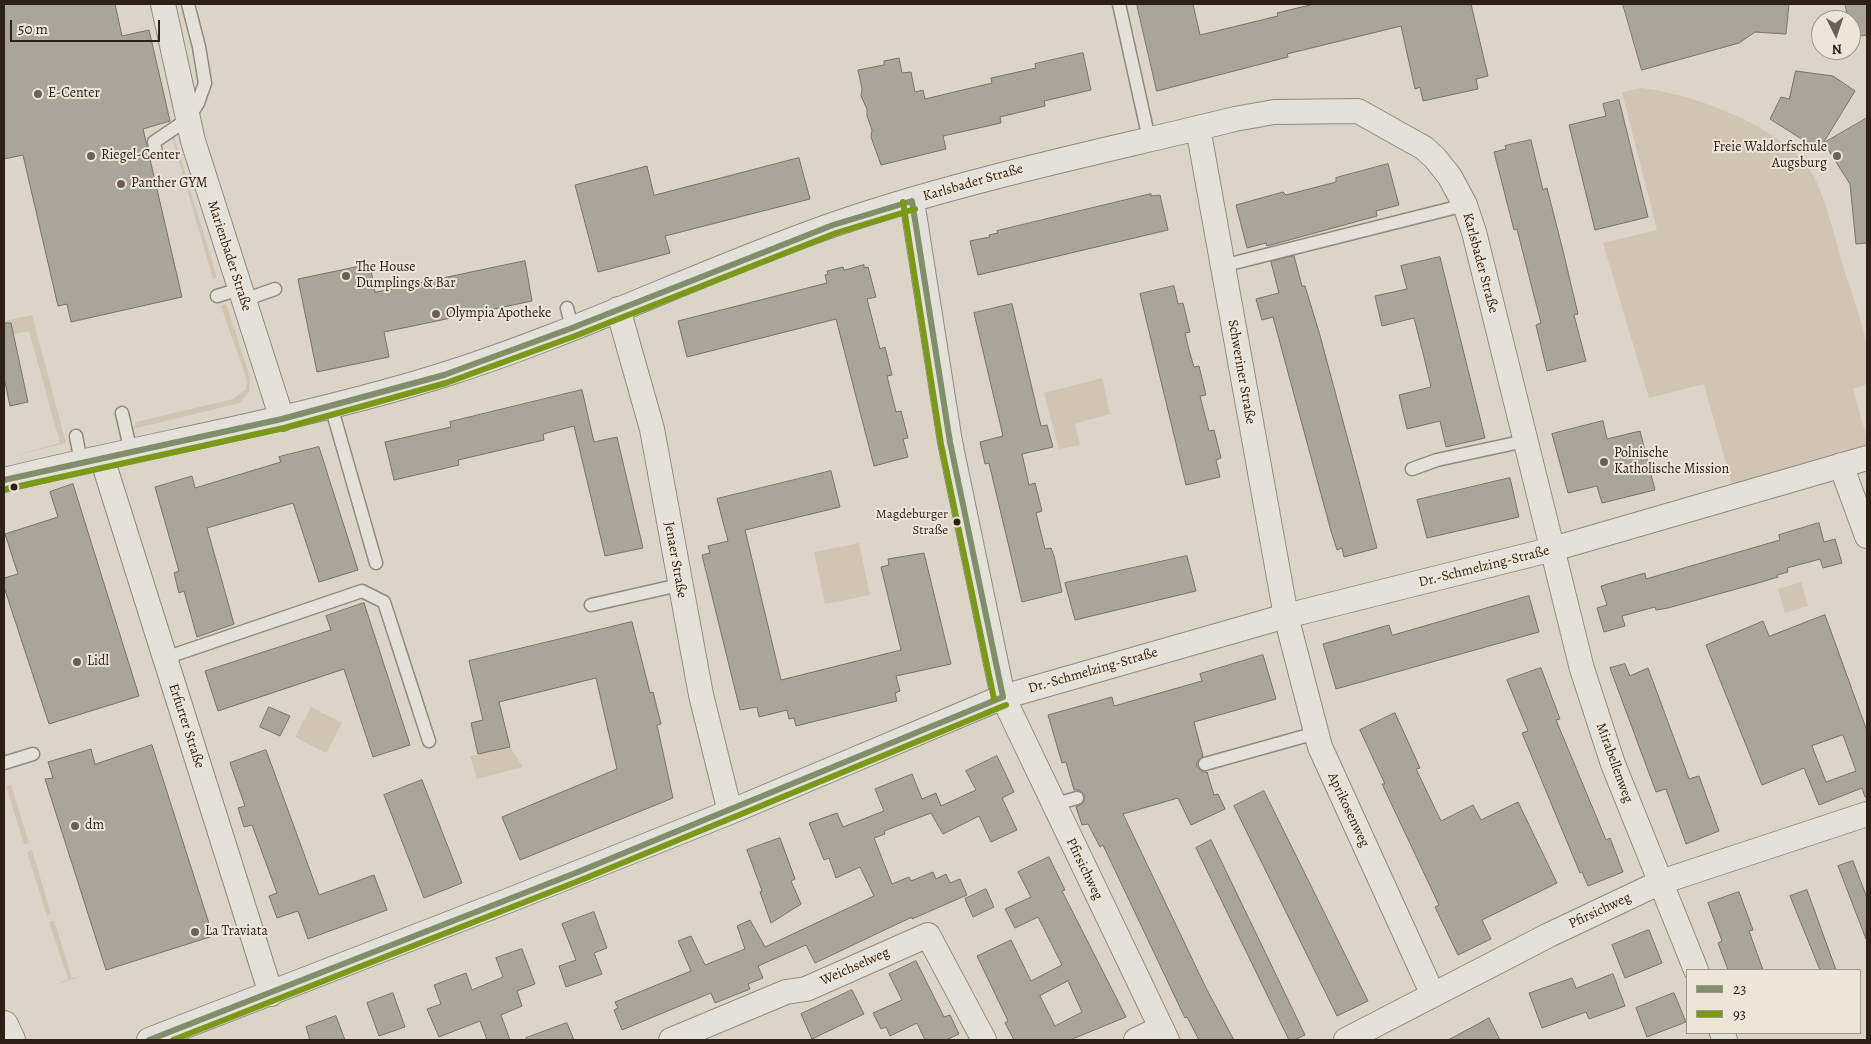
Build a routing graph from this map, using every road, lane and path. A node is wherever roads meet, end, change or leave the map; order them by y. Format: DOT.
graph roads {
  1 [pos="162,4"];
  2 [pos="188,4"];
  3 [pos="1119,4"];
  4 [pos="188,119"];
  5 [pos="1198,128"];
  6 [pos="1150,139"];
  7 [pos="156,152"];
  8 [pos="912,201"];
  9 [pos="1465,205"];
  10 [pos="1222,266"];
  11 [pos="275,289"];
  12 [pos="242,294"];
  13 [pos="217,296"];
  14 [pos="618,309"];
  15 [pos="331,406"];
  16 [pos="122,413"];
  17 [pos="282,419"];
  18 [pos="76,436"];
  19 [pos="1525,441"];
  20 [pos="132,452"];
  21 [pos="1867,458"];
  22 [pos="91,460"];
  23 [pos="1841,465"];
  24 [pos="1412,469"];
  25 [pos="4,480"];
  26 [pos="1867,536"];
  27 [pos="1552,549"];
  28 [pos="376,563"];
  29 [pos="680,585"];
  30 [pos="591,605"];
  31 [pos="1286,616"];
  32 [pos="165,658"];
  33 [pos="1002,697"];
  34 [pos="1316,733"];
  35 [pos="430,741"];
  36 [pos="33,754"];
  37 [pos="4,763"];
  38 [pos="1205,764"];
  39 [pos="1077,798"];
  40 [pos="1052,805"];
  41 [pos="730,812"];
  42 [pos="1867,814"];
  43 [pos="1661,882"];
  44 [pos="1696,969"];
  45 [pos="271,994"];
  46 [pos="1433,995"];
  47 [pos="4,1025"];
  48 [pos="1164,1034"];
  49 [pos="11,1040"];
  50 [pos="149,1040"];
  51 [pos="671,1040"];
  52 [pos="984,1040"];
  53 [pos="1136,1040"];
  54 [pos="1346,1040"];
  1 -- 4 [label="street, Marienbader Straße"];
  2 -- 4 [label="lane"];
  3 -- 6 [label="lane"];
  4 -- 7 [label="lane"];
  4 -- 12 [label="street, Marienbader Straße"];
  5 -- 6 [label="street, Karlsbader Straße"];
  5 -- 9 [label="street, Karlsbader Straße"];
  5 -- 10 [label="street, Schweriner Straße"];
  6 -- 8 [label="street, Karlsbader Straße"];
  8 -- 14 [label="street, Karlsbader Straße"];
  8 -- 33 [label="street"];
  9 -- 10 [label="lane"];
  9 -- 19 [label="street, Karlsbader Straße"];
  10 -- 31 [label="street, Schweriner Straße"];
  11 -- 12 [label="lane"];
  12 -- 13 [label="lane"];
  12 -- 17 [label="street, Marienbader Straße"];
  14 -- 15 [label="street, Karlsbader Straße"];
  14 -- 29 [label="street, Jenaer Straße"];
  15 -- 17 [label="street, Karlsbader Straße"];
  15 -- 28 [label="lane"];
  16 -- 20 [label="lane"];
  17 -- 20 [label="street, Karlsbader Straße"];
  18 -- 22 [label="lane"];
  19 -- 24 [label="lane"];
  19 -- 27 [label="street, Karlsbader Straße"];
  20 -- 22 [label="street, Karlsbader Straße"];
  21 -- 23 [label="street, Dr.-Schmelzing-Straße"];
  22 -- 25 [label="street, Karlsbader Straße"];
  22 -- 32 [label="street, Erfurter Straße"];
  23 -- 26 [label="street"];
  23 -- 27 [label="street, Dr.-Schmelzing-Straße"];
  27 -- 31 [label="street, Dr.-Schmelzing-Straße"];
  27 -- 43 [label="street, Mirabellenweg"];
  29 -- 30 [label="lane"];
  29 -- 41 [label="street, Jenaer Straße"];
  31 -- 33 [label="street, Dr.-Schmelzing-Straße"];
  31 -- 34 [label="street, Aprikosenweg"];
  32 -- 35 [label="lane"];
  32 -- 45 [label="street, Erfurter Straße"];
  33 -- 40 [label="street, Pfirsichweg"];
  33 -- 41 [label="street, Dr.-Schmelzing-Straße"];
  34 -- 38 [label="lane"];
  34 -- 46 [label="street, Aprikosenweg"];
  36 -- 37 [label="lane"];
  39 -- 40 [label="lane"];
  40 -- 48 [label="street, Pfirsichweg"];
  41 -- 45 [label="street, Dr.-Schmelzing-Straße"];
  42 -- 43 [label="street, Pfirsichweg"];
  43 -- 44 [label="street, Mirabellenweg"];
  43 -- 46 [label="street, Pfirsichweg"];
  45 -- 50 [label="street, Dr.-Schmelzing-Straße"];
  46 -- 54 [label="street, Pfirsichweg"];
  47 -- 49 [label="street"];
  48 -- 53 [label="street"];
  51 -- 52 [label="street, Weichselweg"];
}
